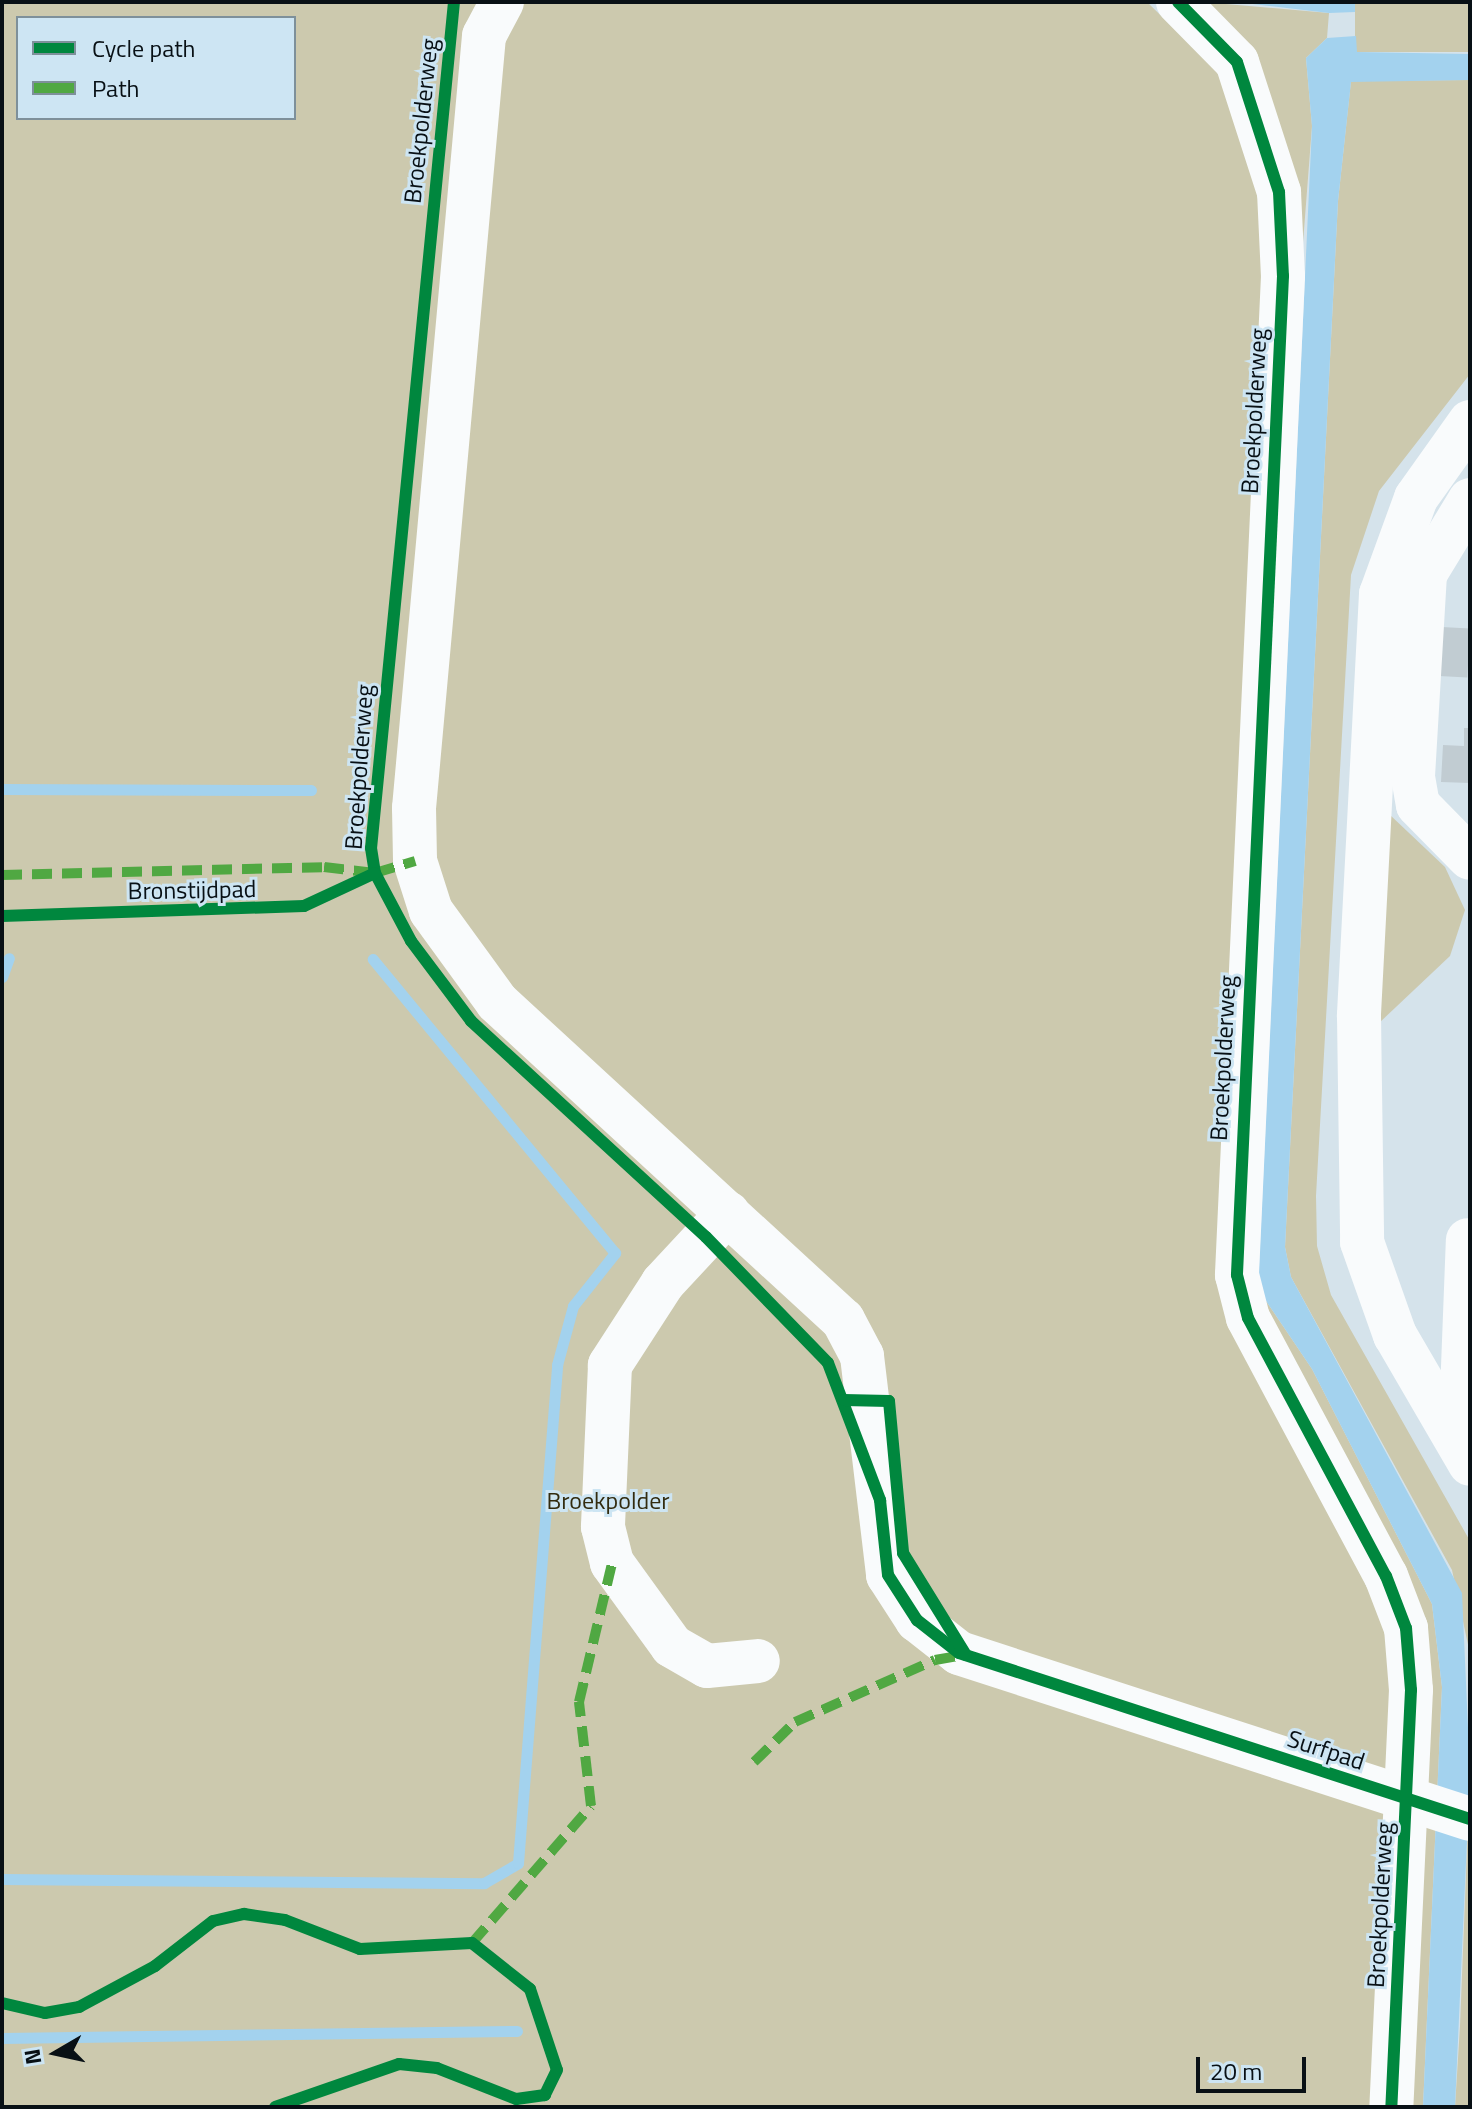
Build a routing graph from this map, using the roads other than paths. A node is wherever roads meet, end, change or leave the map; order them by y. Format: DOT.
graph roads {
  1 [pos="502,2"];
  2 [pos="1178,2"];
  3 [pos="1470,422"];
  4 [pos="1470,500"];
  5 [pos="1470,858"];
  6 [pos="728,1213"];
  7 [pos="1468,1240"];
  8 [pos="1465,1454"];
  9 [pos="758,1661"];
  10 [pos="1470,1819"];
  11 [pos="1391,2107"];
  1 -- 6 [label="street"];
  2 -- 11 [label="street, Broekpolderweg"];
  3 -- 8 [label="street"];
  4 -- 5 [label="street"];
  6 -- 9 [label="street"];
  6 -- 10 [label="street, Surfpad"];
  7 -- 8 [label="street"];
}
